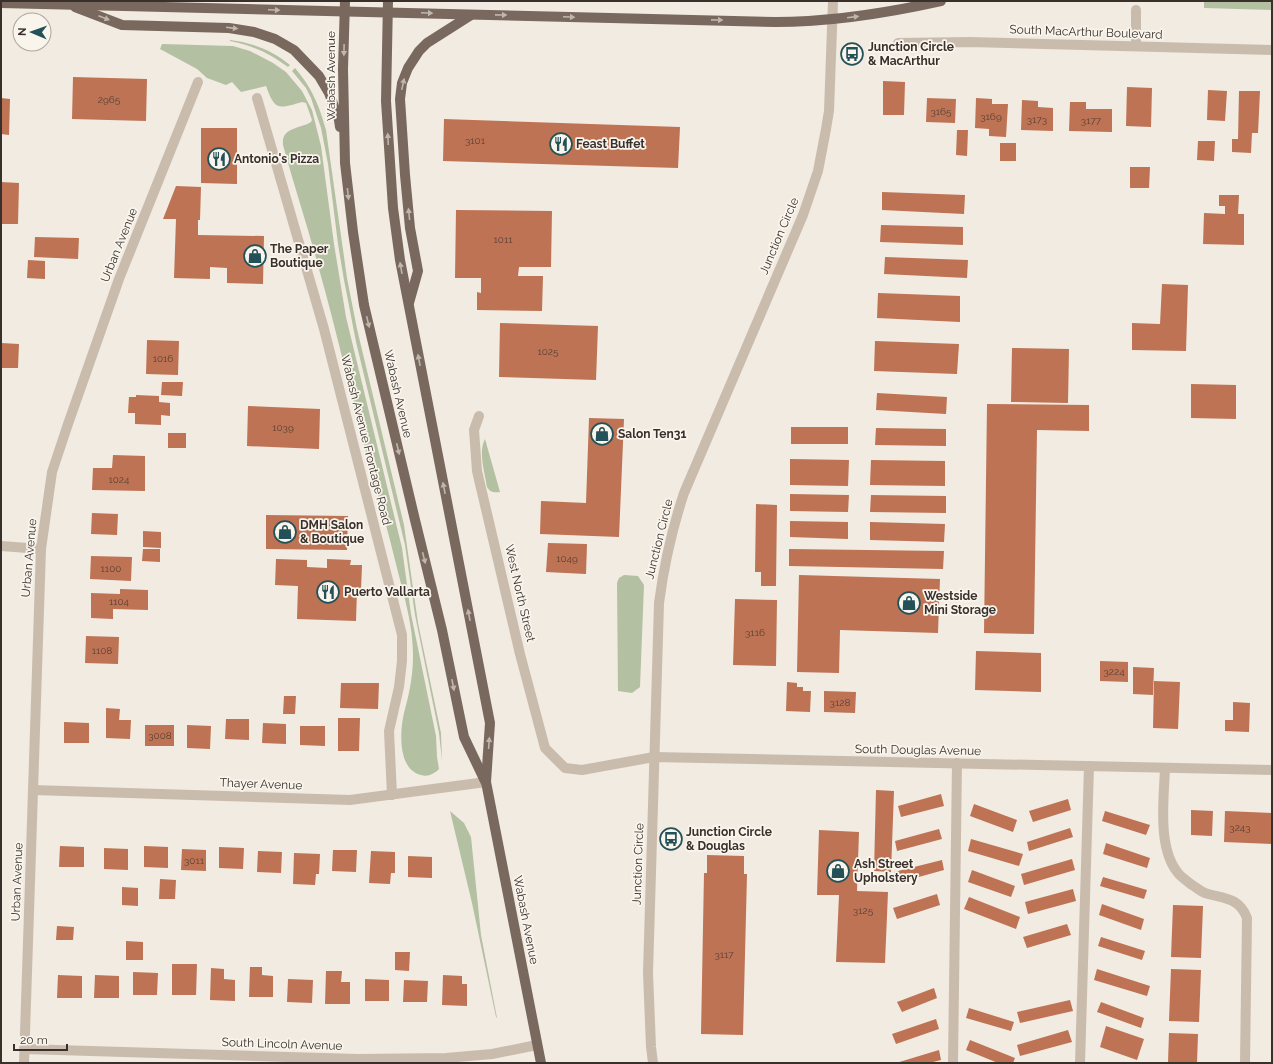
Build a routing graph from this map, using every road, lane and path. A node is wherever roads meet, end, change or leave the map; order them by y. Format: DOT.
graph roads {
  1 [pos="388,1"];
  2 [pos="833,1"];
  3 [pos="941,1"];
  4 [pos="1,3"];
  5 [pos="68,4"];
  6 [pos="345,6"];
  7 [pos="1136,10"];
  8 [pos="388,12"];
  9 [pos="471,15"];
  10 [pos="833,19"];
  11 [pos="898,43"];
  12 [pos="1136,46"];
  13 [pos="1272,50"];
  14 [pos="198,82"];
  15 [pos="257,98"];
  16 [pos="344,155"];
  17 [pos="408,306"];
  18 [pos="479,416"];
  19 [pos="1,546"];
  20 [pos="41,549"];
  21 [pos="654,757"];
  22 [pos="957,763"];
  23 [pos="1089,766"];
  24 [pos="565,768"];
  25 [pos="1165,768"];
  26 [pos="1272,770"];
  27 [pos="486,782"];
  28 [pos="33,790"];
  29 [pos="392,795"];
  30 [pos="537,1045"];
  31 [pos="24,1049"];
  32 [pos="24,1063"];
  33 [pos="541,1063"];
  34 [pos="653,1063"];
  35 [pos="953,1063"];
  36 [pos="1080,1063"];
  37 [pos="1245,1063"];
  1 -- 8 [label="main road, Wabash Avenue"];
  2 -- 10 [label="street, Junction Circle"];
  10 -- 3 [label="main road, one-way"];
  4 -- 5 [label="main road"];
  5 -- 6 [label="main road, one-way"];
  5 -- 16 [label="main road, one-way"];
  6 -- 8 [label="main road"];
  6 -- 16 [label="main road, Wabash Avenue, one-way"];
  7 -- 12 [label="street"];
  8 -- 9 [label="main road, one-way"];
  17 -- 8 [label="main road, Wabash Avenue, one-way"];
  9 -- 10 [label="main road, one-way"];
  17 -- 9 [label="main road, one-way"];
  10 -- 21 [label="street, Junction Circle"];
  11 -- 12 [label="street, South MacArthur Boulevard"];
  12 -- 13 [label="street, South MacArthur Boulevard"];
  14 -- 20 [label="street, Urban Avenue"];
  15 -- 29 [label="street, Wabash Avenue Frontage Road"];
  16 -- 27 [label="main road, Wabash Avenue, one-way"];
  27 -- 17 [label="main road, Wabash Avenue, one-way"];
  18 -- 24 [label="street, West North Street"];
  19 -- 20 [label="street"];
  20 -- 28 [label="street, Urban Avenue"];
  21 -- 22 [label="street, South Douglas Avenue"];
  21 -- 24 [label="street, South Douglas Avenue"];
  21 -- 34 [label="street, Junction Circle"];
  22 -- 23 [label="street, South Douglas Avenue"];
  22 -- 35 [label="street"];
  23 -- 25 [label="street, South Douglas Avenue"];
  23 -- 36 [label="street"];
  25 -- 26 [label="street, South Douglas Avenue"];
  25 -- 37 [label="street"];
  27 -- 29 [label="street, Thayer Avenue"];
  27 -- 30 [label="main road, Wabash Avenue"];
  28 -- 29 [label="street, Thayer Avenue"];
  28 -- 31 [label="street, Urban Avenue"];
  30 -- 31 [label="street, South Lincoln Avenue"];
  30 -- 33 [label="main road, Wabash Avenue"];
  31 -- 32 [label="street, Urban Avenue"];
}
